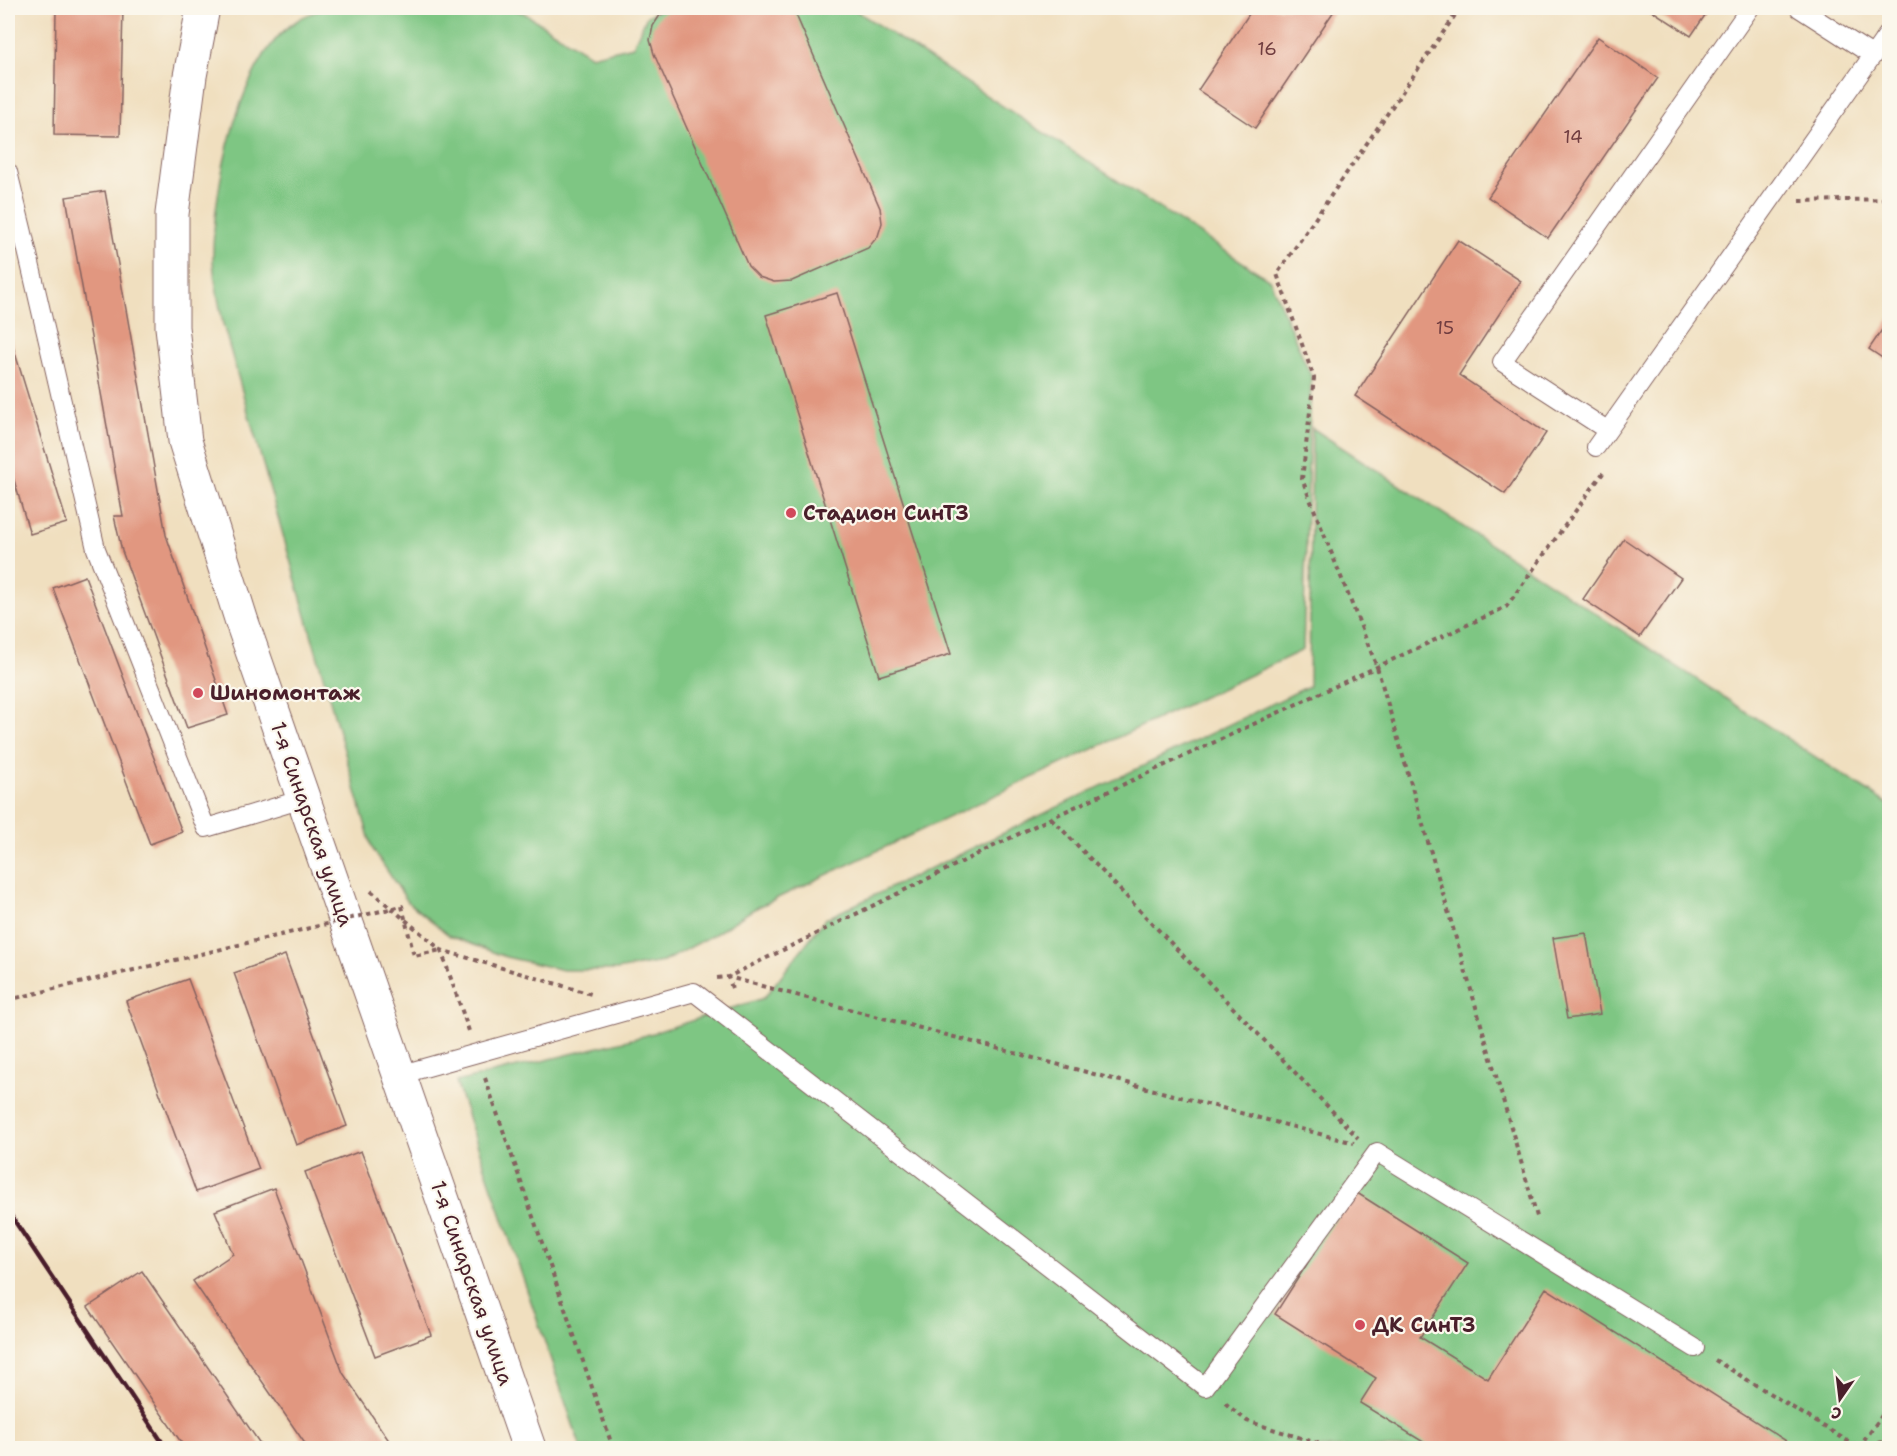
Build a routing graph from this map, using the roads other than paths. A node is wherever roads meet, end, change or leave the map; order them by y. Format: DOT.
graph roads {
  1 [pos="203,8"];
  2 [pos="1750,8"];
  3 [pos="1799,8"];
  4 [pos="1890,31"];
  5 [pos="1872,55"];
  6 [pos="8,172"];
  7 [pos="15,236"];
  8 [pos="1607,430"];
  9 [pos="1596,447"];
  10 [pos="303,799"];
  11 [pos="399,1075"];
  12 [pos="1695,1348"];
  13 [pos="529,1449"];
  1 -- 10 [label="street, 1-я Синарская улица"];
  2 -- 8 [label="lane"];
  3 -- 5 [label="lane"];
  4 -- 5 [label="lane"];
  5 -- 8 [label="lane"];
  6 -- 7 [label="lane"];
  7 -- 10 [label="lane"];
  8 -- 9 [label="lane"];
  10 -- 11 [label="street, 1-я Синарская улица"];
  11 -- 12 [label="lane"];
  11 -- 13 [label="street, 1-я Синарская улица"];
}
